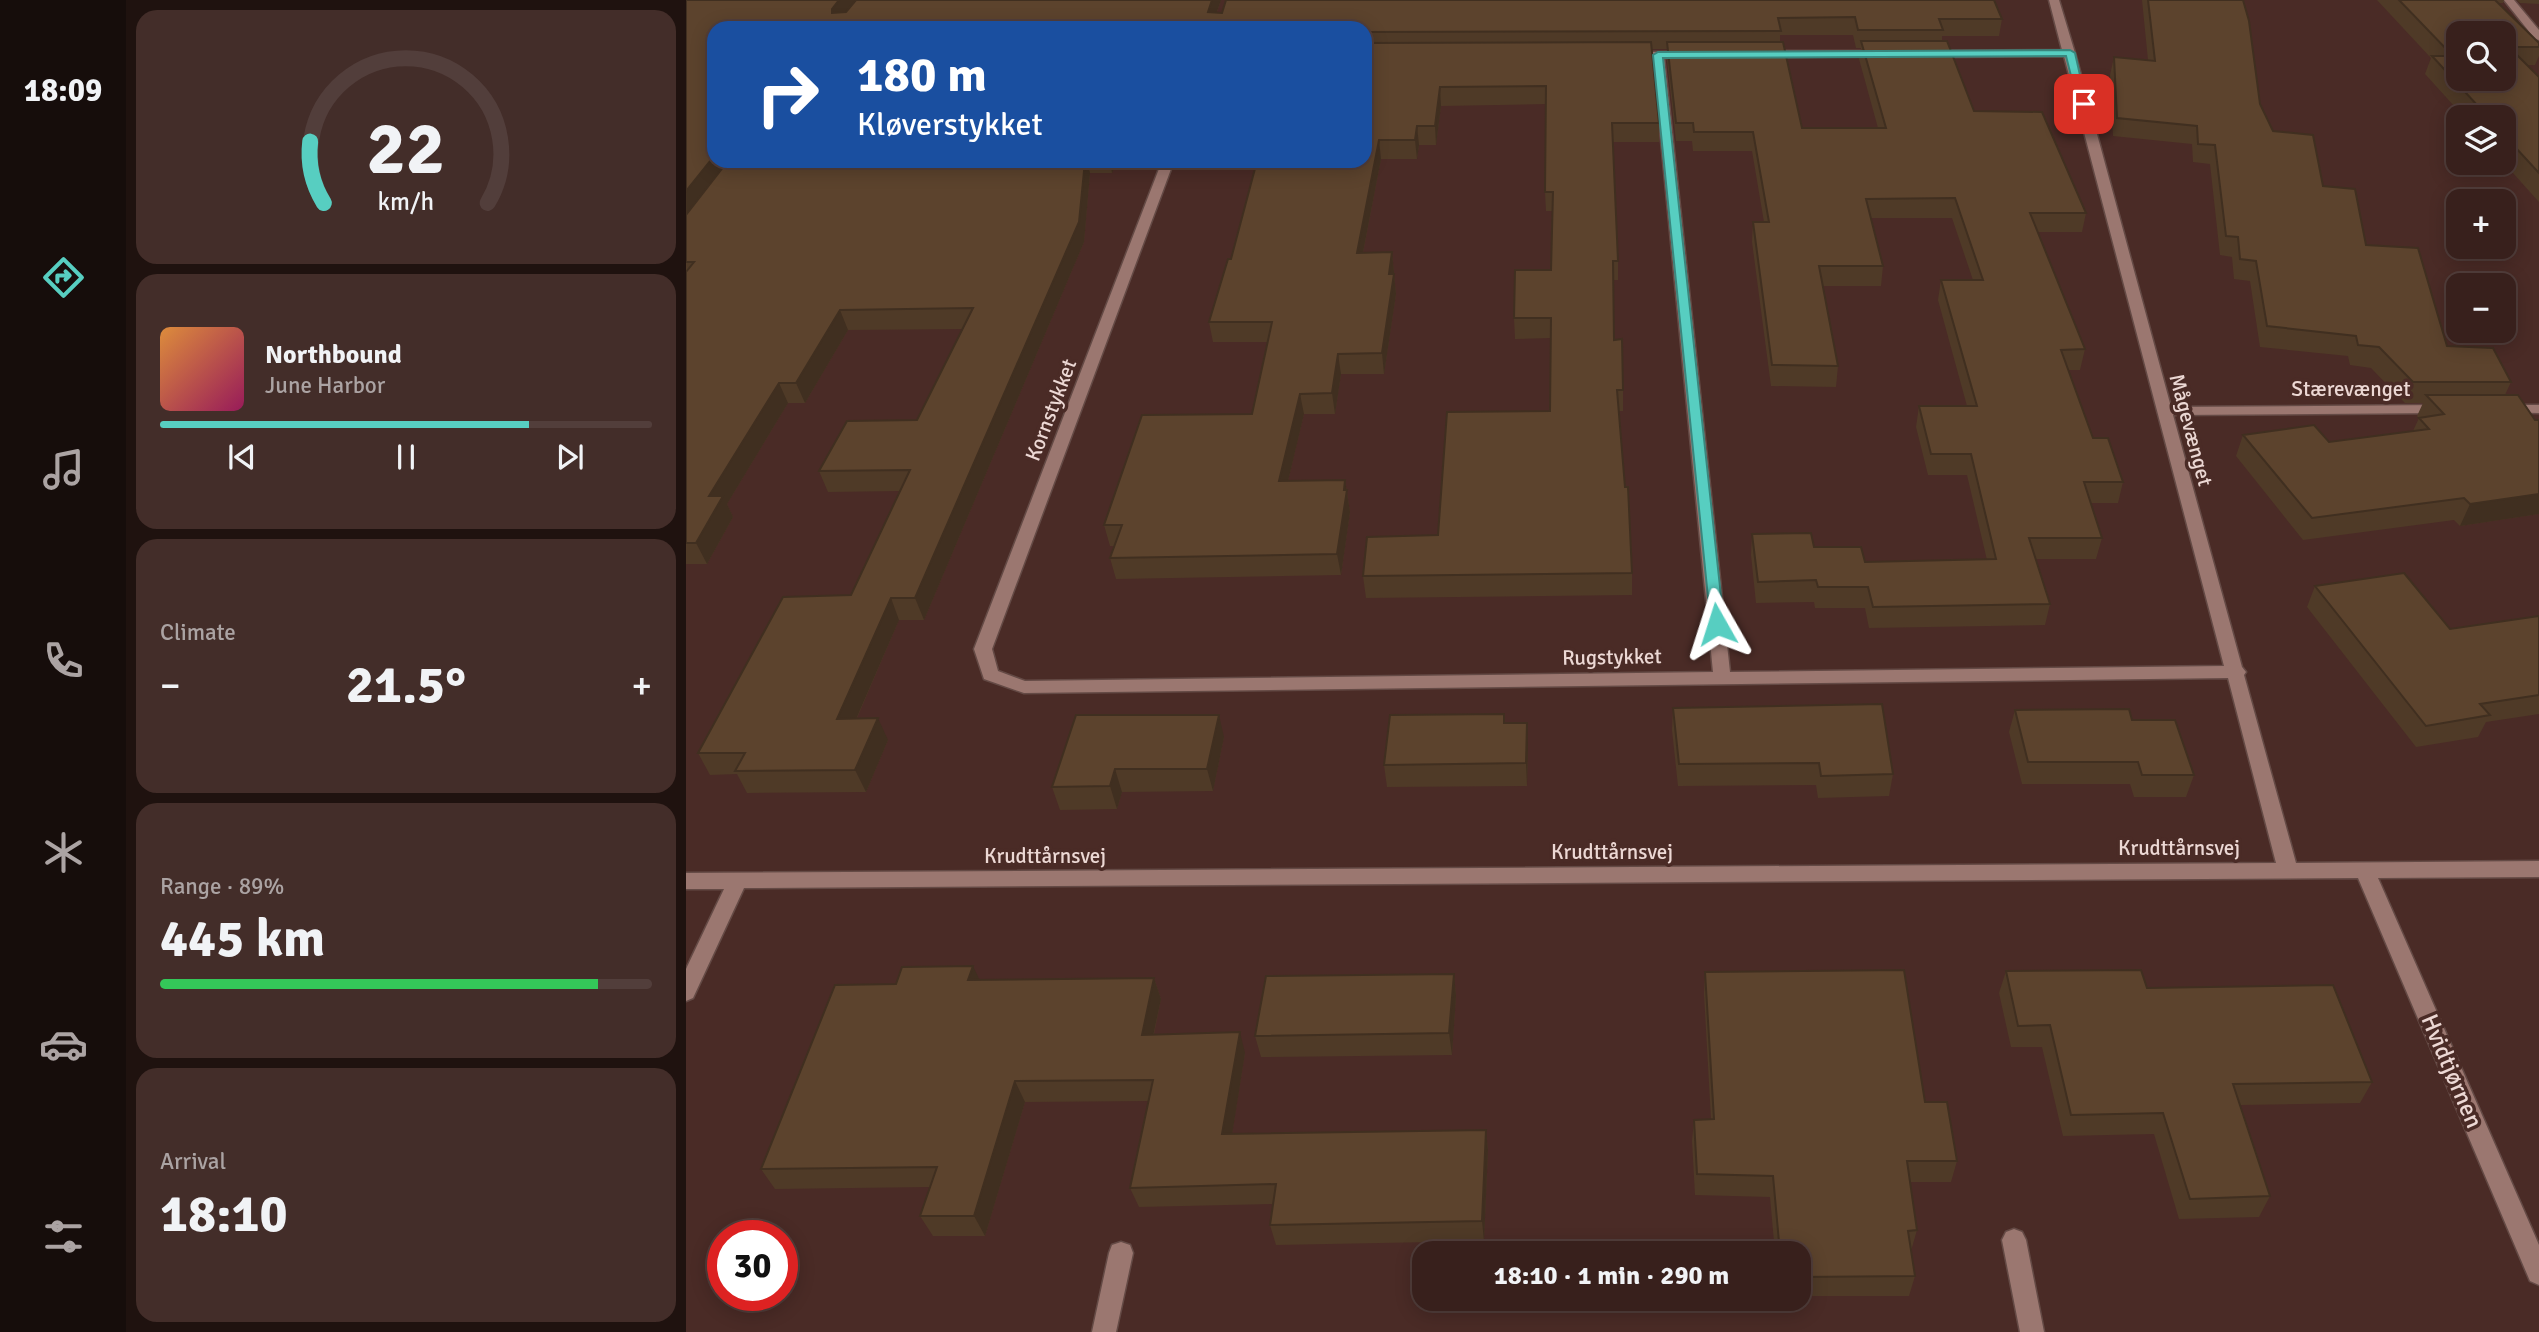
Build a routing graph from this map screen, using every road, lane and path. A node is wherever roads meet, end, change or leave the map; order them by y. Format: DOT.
graph roads {
  1 [pos="2054,0"];
  2 [pos="2510,0"];
  3 [pos="2539,37"];
  4 [pos="2070,53"];
  5 [pos="1754,54"];
  6 [pos="1892,54"];
  7 [pos="1919,54"];
  8 [pos="1616,55"];
  9 [pos="1658,55"];
  10 [pos="1699,55"];
  11 [pos="1165,168"];
  12 [pos="2456,409"];
  13 [pos="2483,409"];
  14 [pos="2539,409"];
  15 [pos="2164,411"];
  16 [pos="2236,672"];
  17 [pos="990,674"];
  18 [pos="1722,678"];
  19 [pos="2539,869"];
  20 [pos="2288,870"];
  21 [pos="2365,870"];
  22 [pos="738,880"];
  23 [pos="686,881"];
  24 [pos="686,992"];
  25 [pos="2014,1240"];
  26 [pos="1121,1253"];
  27 [pos="2539,1273"];
  28 [pos="1104,1332"];
  29 [pos="2032,1332"];
  1 -- 4 [label="street, Mågevænget"];
  2 -- 3 [label="street"];
  4 -- 7 [label="street"];
  4 -- 15 [label="street, Mågevænget"];
  5 -- 6 [label="street"];
  8 -- 9 [label="street"];
  9 -- 10 [label="street"];
  9 -- 18 [label="street"];
  11 -- 17 [label="street, Kornstykket"];
  12 -- 15 [label="street, Stærevænget"];
  13 -- 14 [label="street"];
  15 -- 16 [label="street, Mågevænget"];
  16 -- 18 [label="street, Rugstykket"];
  16 -- 20 [label="street, Mågevænget"];
  17 -- 18 [label="street, Rugstykket"];
  19 -- 21 [label="street, Krudttårnsvej"];
  20 -- 21 [label="street, Krudttårnsvej"];
  20 -- 22 [label="street, Krudttårnsvej"];
  21 -- 27 [label="street, Hvidtjørnen"];
  22 -- 23 [label="street, Krudttårnsvej"];
  22 -- 24 [label="street"];
  25 -- 29 [label="street"];
  26 -- 28 [label="street"];
}
